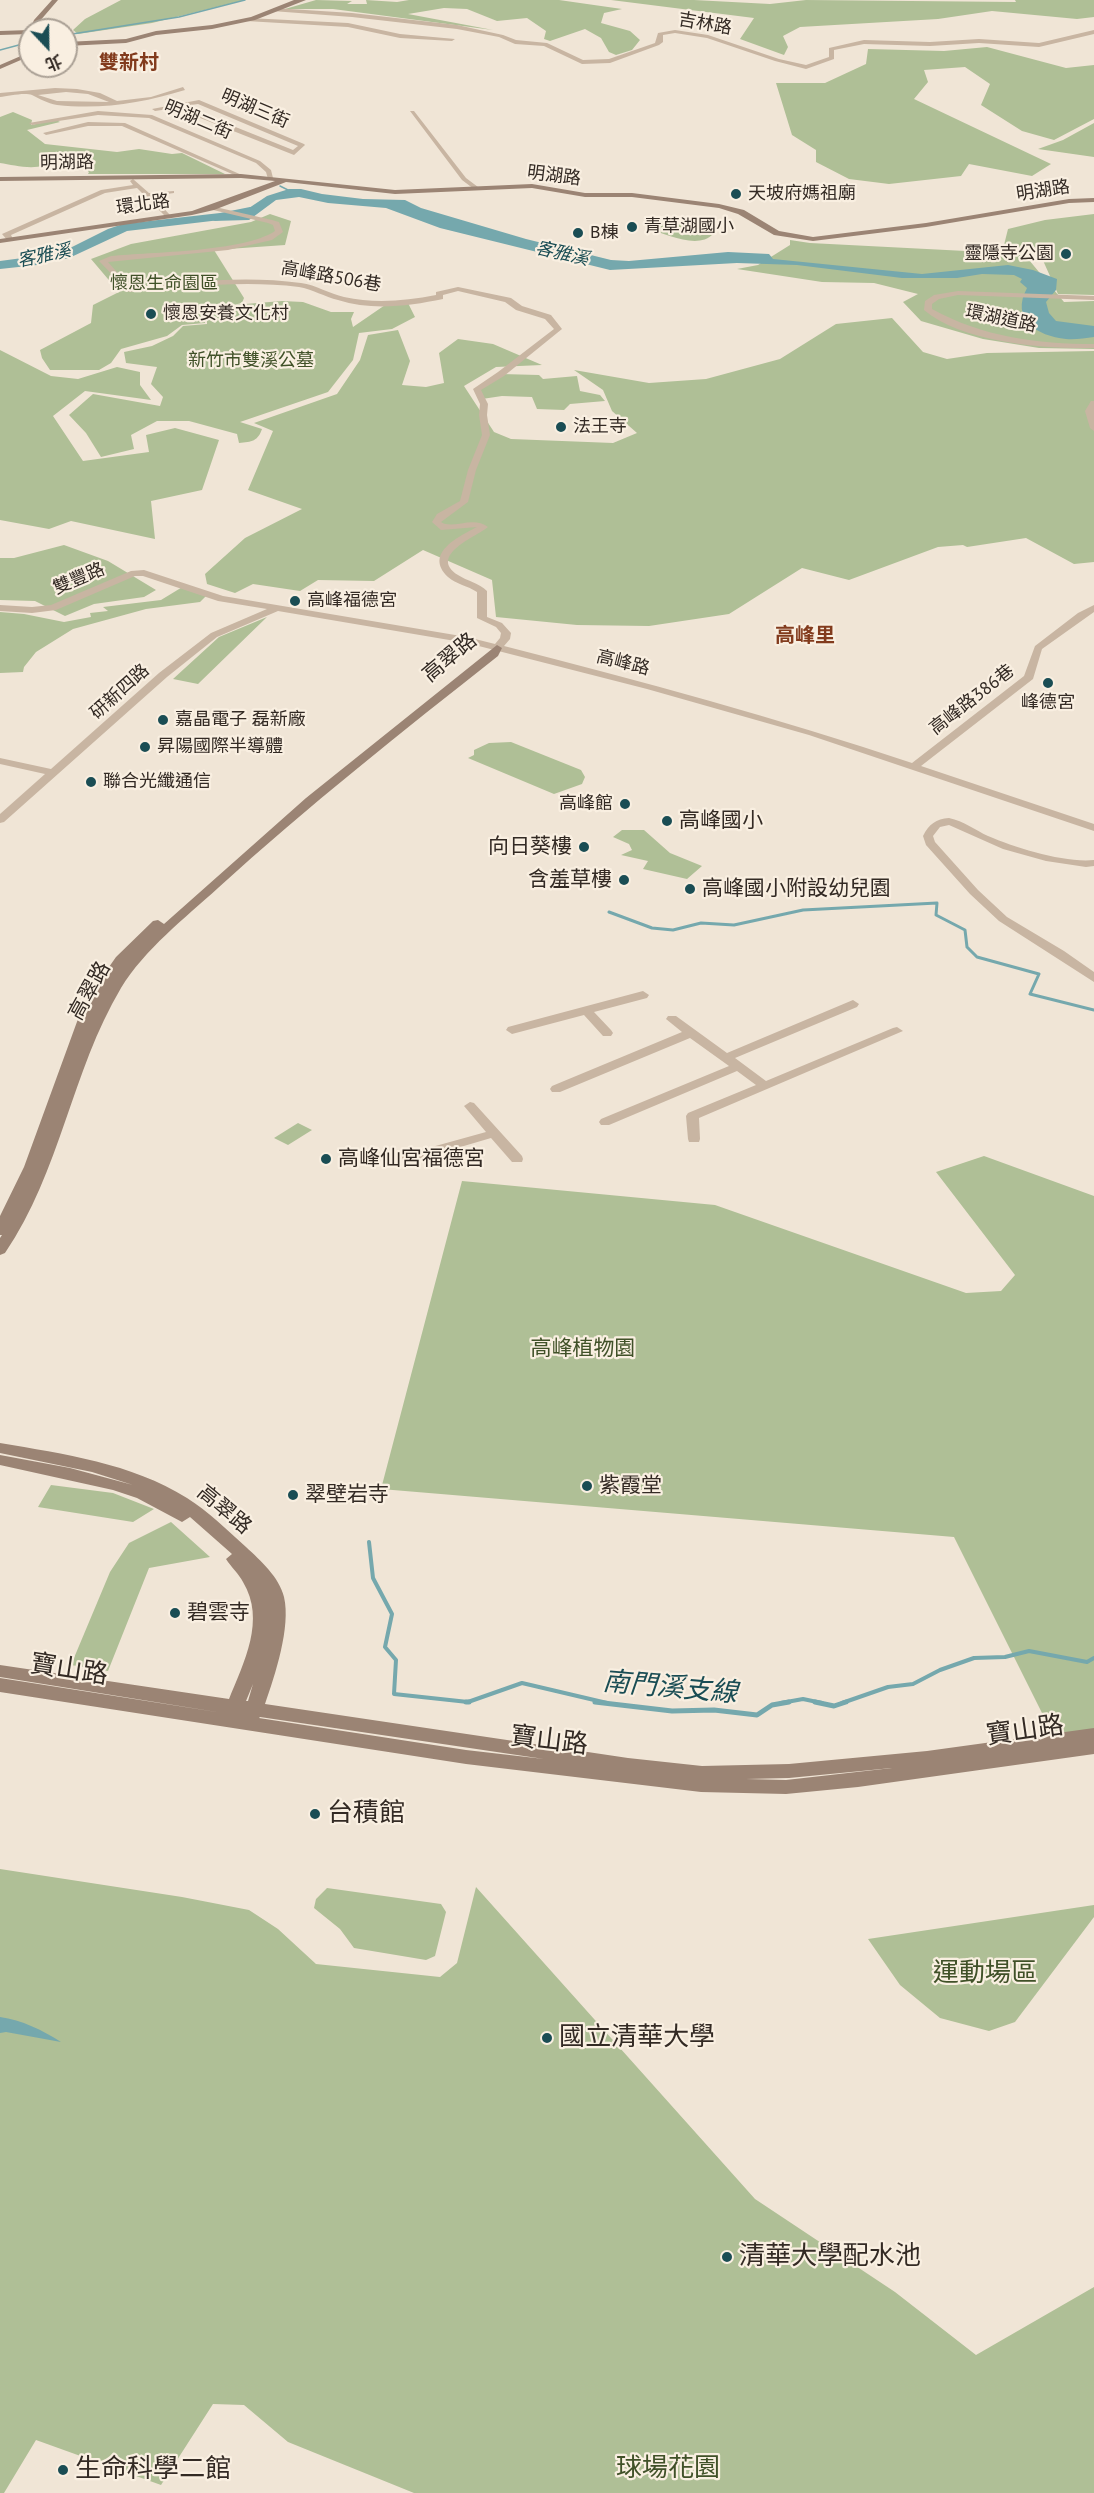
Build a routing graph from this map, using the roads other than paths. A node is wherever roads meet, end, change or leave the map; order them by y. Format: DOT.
graph roads {
  1 [pos="55,0"];
  2 [pos="303,0"];
  3 [pos="274,10"];
  4 [pos="38,18"];
  5 [pos="248,20"];
  6 [pos="18,32"];
  7 [pos="1094,32"];
  8 [pos="0,33"];
  9 [pos="452,39"];
  10 [pos="78,43"];
  11 [pos="18,59"];
  12 [pos="0,67"];
  13 [pos="183,89"];
  14 [pos="36,93"];
  15 [pos="0,95"];
  16 [pos="115,104"];
  17 [pos="176,106"];
  18 [pos="155,109"];
  19 [pos="185,109"];
  20 [pos="412,112"];
  21 [pos="150,116"];
  22 [pos="32,123"];
  23 [pos="46,133"];
  24 [pos="129,176"];
  25 [pos="241,176"];
  26 [pos="270,178"];
  27 [pos="0,179"];
  28 [pos="286,180"];
  29 [pos="139,186"];
  30 [pos="476,188"];
  31 [pos="172,192"];
  32 [pos="146,194"];
  33 [pos="118,197"];
  34 [pos="1094,200"];
  35 [pos="211,208"];
  36 [pos="168,216"];
  37 [pos="11,239"];
  38 [pos="0,241"];
  39 [pos="1094,298"];
  40 [pos="1094,346"];
  41 [pos="1094,402"];
  42 [pos="1094,428"];
  43 [pos="134,573"];
  44 [pos="0,608"];
  45 [pos="1094,608"];
  46 [pos="276,609"];
  47 [pos="497,648"];
  48 [pos="0,761"];
  49 [pos="915,766"];
  50 [pos="54,773"];
  51 [pos="0,820"];
  52 [pos="1094,828"];
  53 [pos="1094,861"];
  54 [pos="1094,978"];
  55 [pos="643,995"];
  56 [pos="853,1004"];
  57 [pos="585,1010"];
  58 [pos="672,1019"];
  59 [pos="512,1030"];
  60 [pos="897,1031"];
  61 [pos="607,1033"];
  62 [pos="691,1033"];
  63 [pos="724,1058"];
  64 [pos="737,1067"];
  65 [pos="764,1086"];
  66 [pos="556,1089"];
  67 [pos="470,1106"];
  68 [pos="605,1122"];
  69 [pos="495,1133"];
  70 [pos="693,1139"];
  71 [pos="408,1158"];
  72 [pos="516,1159"];
  73 [pos="0,1231"];
  74 [pos="0,1250"];
  75 [pos="0,1448"];
  76 [pos="0,1460"];
  77 [pos="270,1604"];
  78 [pos="0,1671"];
  79 [pos="0,1685"];
  80 [pos="231,1713"];
  81 [pos="251,1717"];
  82 [pos="1094,1735"];
  83 [pos="1094,1747"];
  84 [pos="701,1779"];
  1 -- 4 [label="street"];
  2 -- 3 [label="street"];
  3 -- 5 [label="street"];
  3 -- 7 [label="street, 吉林路"];
  5 -- 9 [label="street"];
  5 -- 10 [label="street"];
  6 -- 8 [label="street"];
  11 -- 12 [label="street"];
  13 -- 16 [label="street"];
  14 -- 15 [label="street"];
  14 -- 16 [label="street"];
  14 -- 16 [label="street"];
  17 -- 18 [label="street, 明湖三街"];
  17 -- 19 [label="street, 明湖三街"];
  17 -- 19 [label="street, 明湖三街"];
  19 -- 21 [label="street"];
  20 -- 30 [label="street"];
  21 -- 22 [label="street, 明湖二街"];
  21 -- 26 [label="street, 明湖二街"];
  23 -- 25 [label="street"];
  24 -- 25 [label="street, 明湖路"];
  24 -- 27 [label="street, 明湖路"];
  24 -- 29 [label="street"];
  25 -- 26 [label="street, 明湖路"];
  26 -- 28 [label="street, 明湖路"];
  28 -- 30 [label="street, 明湖路"];
  28 -- 35 [label="street, 環北路"];
  29 -- 32 [label="street"];
  29 -- 37 [label="street"];
  30 -- 34 [label="street, 明湖路"];
  31 -- 32 [label="street"];
  32 -- 33 [label="street"];
  32 -- 36 [label="street"];
  35 -- 36 [label="street, 環北路"];
  35 -- 47 [label="street, 高峰路506巷"];
  36 -- 37 [label="street, 環北路"];
  37 -- 38 [label="street, 環北路"];
  39 -- 40 [label="street, 環湖道路"];
  41 -- 42 [label="street"];
  43 -- 44 [label="street, 雙豐路"];
  43 -- 46 [label="street, 高峰路"];
  45 -- 49 [label="street, 高峰路386巷"];
  46 -- 47 [label="street, 高峰路"];
  46 -- 50 [label="street, 研新四路"];
  47 -- 49 [label="street, 高峰路"];
  47 -- 73 [label="street, 高翠路"];
  47 -- 74 [label="street, 高翠路"];
  48 -- 50 [label="street"];
  49 -- 52 [label="street, 高峰路"];
  50 -- 51 [label="street, 研新四路"];
  53 -- 54 [label="street"];
  55 -- 57 [label="street"];
  56 -- 63 [label="street"];
  57 -- 59 [label="street"];
  57 -- 61 [label="street"];
  58 -- 62 [label="street"];
  60 -- 65 [label="street"];
  62 -- 63 [label="street"];
  62 -- 66 [label="street"];
  63 -- 64 [label="street"];
  64 -- 65 [label="street"];
  64 -- 68 [label="street"];
  65 -- 70 [label="street"];
  67 -- 69 [label="street"];
  69 -- 71 [label="street"];
  69 -- 72 [label="street"];
  75 -- 77 [label="street, 高翠路"];
  76 -- 77 [label="street, 高翠路"];
  77 -- 80 [label="street, 高翠路"];
  77 -- 81 [label="street"];
  78 -- 80 [label="street, 寶山路"];
  79 -- 80 [label="street, 寶山路"];
  80 -- 81 [label="street, 寶山路"];
  81 -- 84 [label="street, 寶山路"];
  82 -- 84 [label="street, 寶山路"];
  83 -- 84 [label="street, 寶山路"];
}
